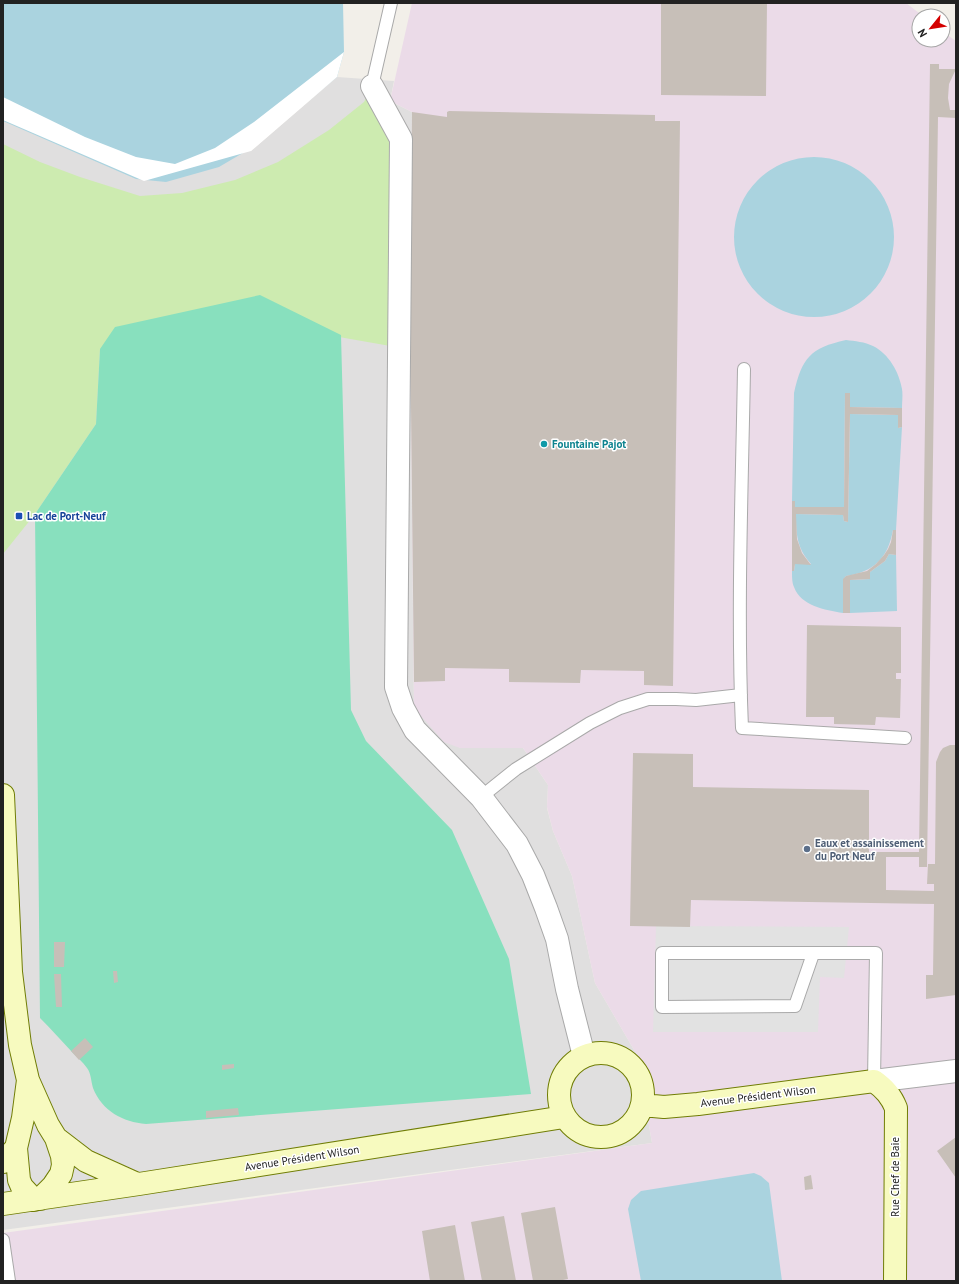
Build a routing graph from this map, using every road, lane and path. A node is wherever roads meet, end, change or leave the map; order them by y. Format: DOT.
graph roads {
  1 [pos="391,3"];
  2 [pos="372,86"];
  3 [pos="744,369"];
  4 [pos="740,695"];
  5 [pos="905,738"];
  6 [pos="3,795"];
  7 [pos="481,797"];
  8 [pos="5,860"];
  9 [pos="6,914"];
  10 [pos="814,954"];
  11 [pos="3,1018"];
  12 [pos="19,1037"];
  13 [pos="584,1056"];
  14 [pos="956,1071"];
  15 [pos="28,1080"];
  16 [pos="874,1082"];
  17 [pos="642,1105"];
  18 [pos="564,1116"];
  19 [pos="56,1138"];
  20 [pos="10,1155"];
  21 [pos="139,1184"];
  22 [pos="37,1199"];
  23 [pos="3,1204"];
  24 [pos="3,1240"];
  25 [pos="9,1281"];
  26 [pos="895,1281"];
  1 -- 2 [label="lane"];
  2 -- 7 [label="street"];
  3 -- 4 [label="lane"];
  4 -- 5 [label="lane"];
  4 -- 7 [label="lane"];
  6 -- 8 [label="street"];
  7 -- 13 [label="street"];
  8 -- 9 [label="street"];
  9 -- 12 [label="street"];
  10 -- 10 [label="lane"];
  10 -- 16 [label="lane"];
  11 -- 12 [label="street"];
  12 -- 15 [label="street"];
  13 -- 17 [label="street"];
  13 -- 18 [label="street"];
  14 -- 16 [label="street"];
  15 -- 19 [label="street"];
  15 -- 20 [label="street"];
  16 -- 17 [label="street, Avenue Président Wilson"];
  16 -- 26 [label="street, Rue Chef de Baie"];
  17 -- 18 [label="street"];
  18 -- 21 [label="street, Avenue Président Wilson"];
  19 -- 21 [label="street"];
  19 -- 22 [label="street"];
  20 -- 22 [label="street"];
  21 -- 22 [label="street, Avenue Président Wilson"];
  22 -- 23 [label="street, Avenue Président Wilson"];
  24 -- 25 [label="lane"];
}
